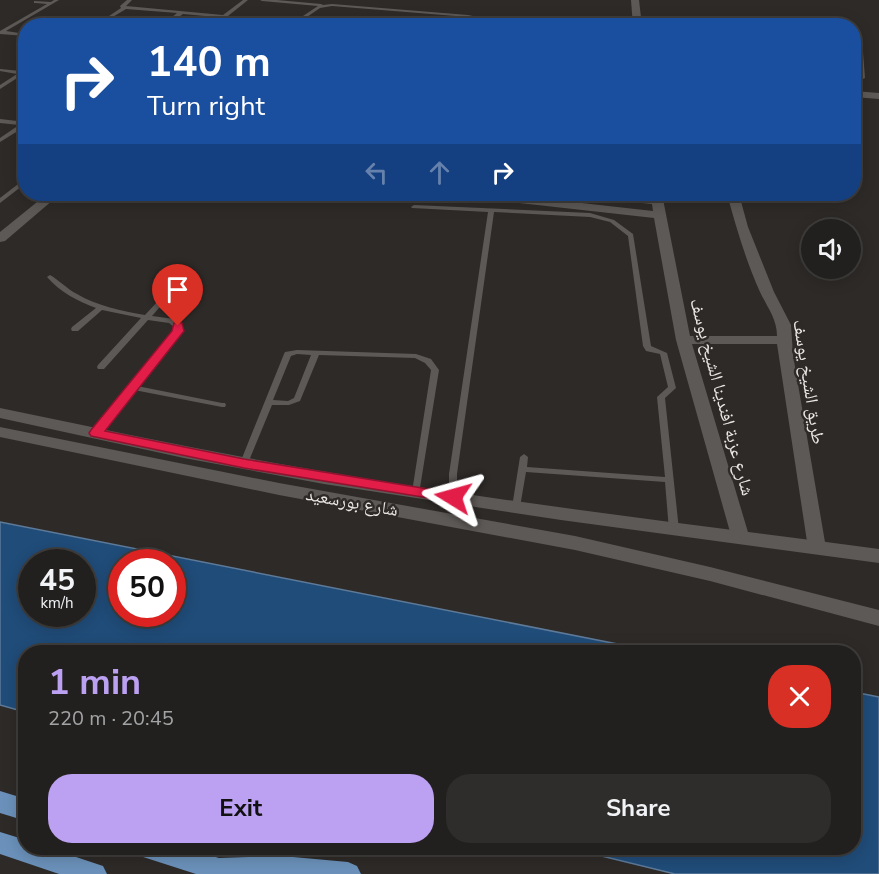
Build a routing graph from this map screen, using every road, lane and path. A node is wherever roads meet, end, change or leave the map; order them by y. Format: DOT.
graph roads {
  1 [pos="57,0"];
  2 [pos="130,0"];
  3 [pos="246,0"];
  4 [pos="262,0"];
  5 [pos="634,0"];
  6 [pos="36,2"];
  7 [pos="52,3"];
  8 [pos="324,6"];
  9 [pos="124,8"];
  10 [pos="181,13"];
  11 [pos="223,17"];
  12 [pos="25,18"];
  13 [pos="108,18"];
  14 [pos="174,18"];
  15 [pos="233,18"];
  16 [pos="303,18"];
  17 [pos="474,18"];
  18 [pos="637,18"];
  19 [pos="18,22"];
  20 [pos="0,32"];
  21 [pos="18,34"];
  22 [pos="861,52"];
  23 [pos="0,70"];
  24 [pos="18,72"];
  25 [pos="18,76"];
  26 [pos="861,78"];
  27 [pos="0,87"];
  28 [pos="861,95"];
  29 [pos="879,96"];
  30 [pos="0,121"];
  31 [pos="18,122"];
  32 [pos="18,127"];
  33 [pos="0,140"];
  34 [pos="18,186"];
  35 [pos="0,201"];
  36 [pos="45,201"];
  37 [pos="614,201"];
  38 [pos="735,201"];
  39 [pos="657,203"];
  40 [pos="414,207"];
  41 [pos="491,211"];
  42 [pos="0,238"];
  43 [pos="50,277"];
  44 [pos="175,286"];
  45 [pos="100,308"];
  46 [pos="147,317"];
  47 [pos="75,329"];
  48 [pos="683,340"];
  49 [pos="785,340"];
  50 [pos="316,352"];
  51 [pos="100,368"];
  52 [pos="133,387"];
  53 [pos="268,402"];
  54 [pos="222,405"];
  55 [pos="0,413"];
  56 [pos="0,432"];
  57 [pos="96,433"];
  58 [pos="524,457"];
  59 [pos="244,464"];
  60 [pos="522,469"];
  61 [pos="669,480"];
  62 [pos="416,492"];
  63 [pos="453,497"];
  64 [pos="516,507"];
  65 [pos="674,531"];
  66 [pos="741,539"];
  67 [pos="817,548"];
  68 [pos="879,556"];
  69 [pos="879,618"];
  70 [pos="0,802"];
  71 [pos="18,808"];
  72 [pos="0,843"];
  73 [pos="18,849"];
  74 [pos="36,855"];
  75 [pos="172,855"];
  76 [pos="227,872"];
  77 [pos="94,874"];
  78 [pos="348,874"];
  1 -- 7 [label="lane"];
  2 -- 9 [label="lane"];
  3 -- 11 [label="lane"];
  4 -- 8 [label="lane"];
  5 -- 18 [label="street"];
  6 -- 7 [label="lane"];
  7 -- 12 [label="lane"];
  8 -- 16 [label="lane"];
  8 -- 17 [label="lane"];
  9 -- 10 [label="lane"];
  9 -- 13 [label="lane"];
  10 -- 11 [label="lane"];
  10 -- 14 [label="lane"];
  11 -- 15 [label="lane"];
  19 -- 20 [label="lane"];
  20 -- 21 [label="lane"];
  22 -- 26 [label="lane"];
  23 -- 24 [label="lane"];
  25 -- 27 [label="lane"];
  28 -- 29 [label="street"];
  30 -- 31 [label="lane"];
  32 -- 33 [label="lane"];
  34 -- 35 [label="lane"];
  36 -- 42 [label="street"];
  37 -- 39 [label="street"];
  38 -- 49 [label="street, طريق الشيخ يوسف"];
  39 -- 48 [label="street, شارع عزبة افندينا الشيخ يوسف"];
  40 -- 41 [label="lane"];
  41 -- 61 [label="lane"];
  41 -- 63 [label="lane"];
  43 -- 45 [label="lane"];
  44 -- 46 [label="lane"];
  45 -- 46 [label="lane"];
  45 -- 47 [label="lane"];
  46 -- 51 [label="lane"];
  46 -- 52 [label="lane"];
  48 -- 49 [label="street"];
  48 -- 66 [label="street, شارع عزبة افندينا الشيخ يوسف"];
  49 -- 67 [label="street, طريق الشيخ يوسف"];
  50 -- 53 [label="lane"];
  50 -- 53 [label="lane"];
  50 -- 62 [label="lane"];
  52 -- 54 [label="lane"];
  52 -- 57 [label="lane"];
  53 -- 59 [label="lane"];
  55 -- 57 [label="main road, شارع بورسعيد"];
  56 -- 69 [label="main road, شارع بورسعيد"];
  57 -- 59 [label="main road, شارع بورسعيد"];
  58 -- 60 [label="lane"];
  59 -- 62 [label="main road, شارع بورسعيد"];
  60 -- 61 [label="lane"];
  60 -- 64 [label="lane"];
  61 -- 65 [label="lane"];
  62 -- 63 [label="main road, شارع بورسعيد"];
  63 -- 64 [label="main road, شارع بورسعيد"];
  64 -- 65 [label="main road, شارع بورسعيد"];
  65 -- 66 [label="main road, شارع بورسعيد"];
  66 -- 67 [label="main road, شارع بورسعيد"];
  67 -- 68 [label="main road, شارع بورسعيد"];
  70 -- 71 [label="main road"];
  72 -- 73 [label="main road"];
  74 -- 77 [label="main road"];
  75 -- 76 [label="main road"];
  76 -- 78 [label="main road"];
}
